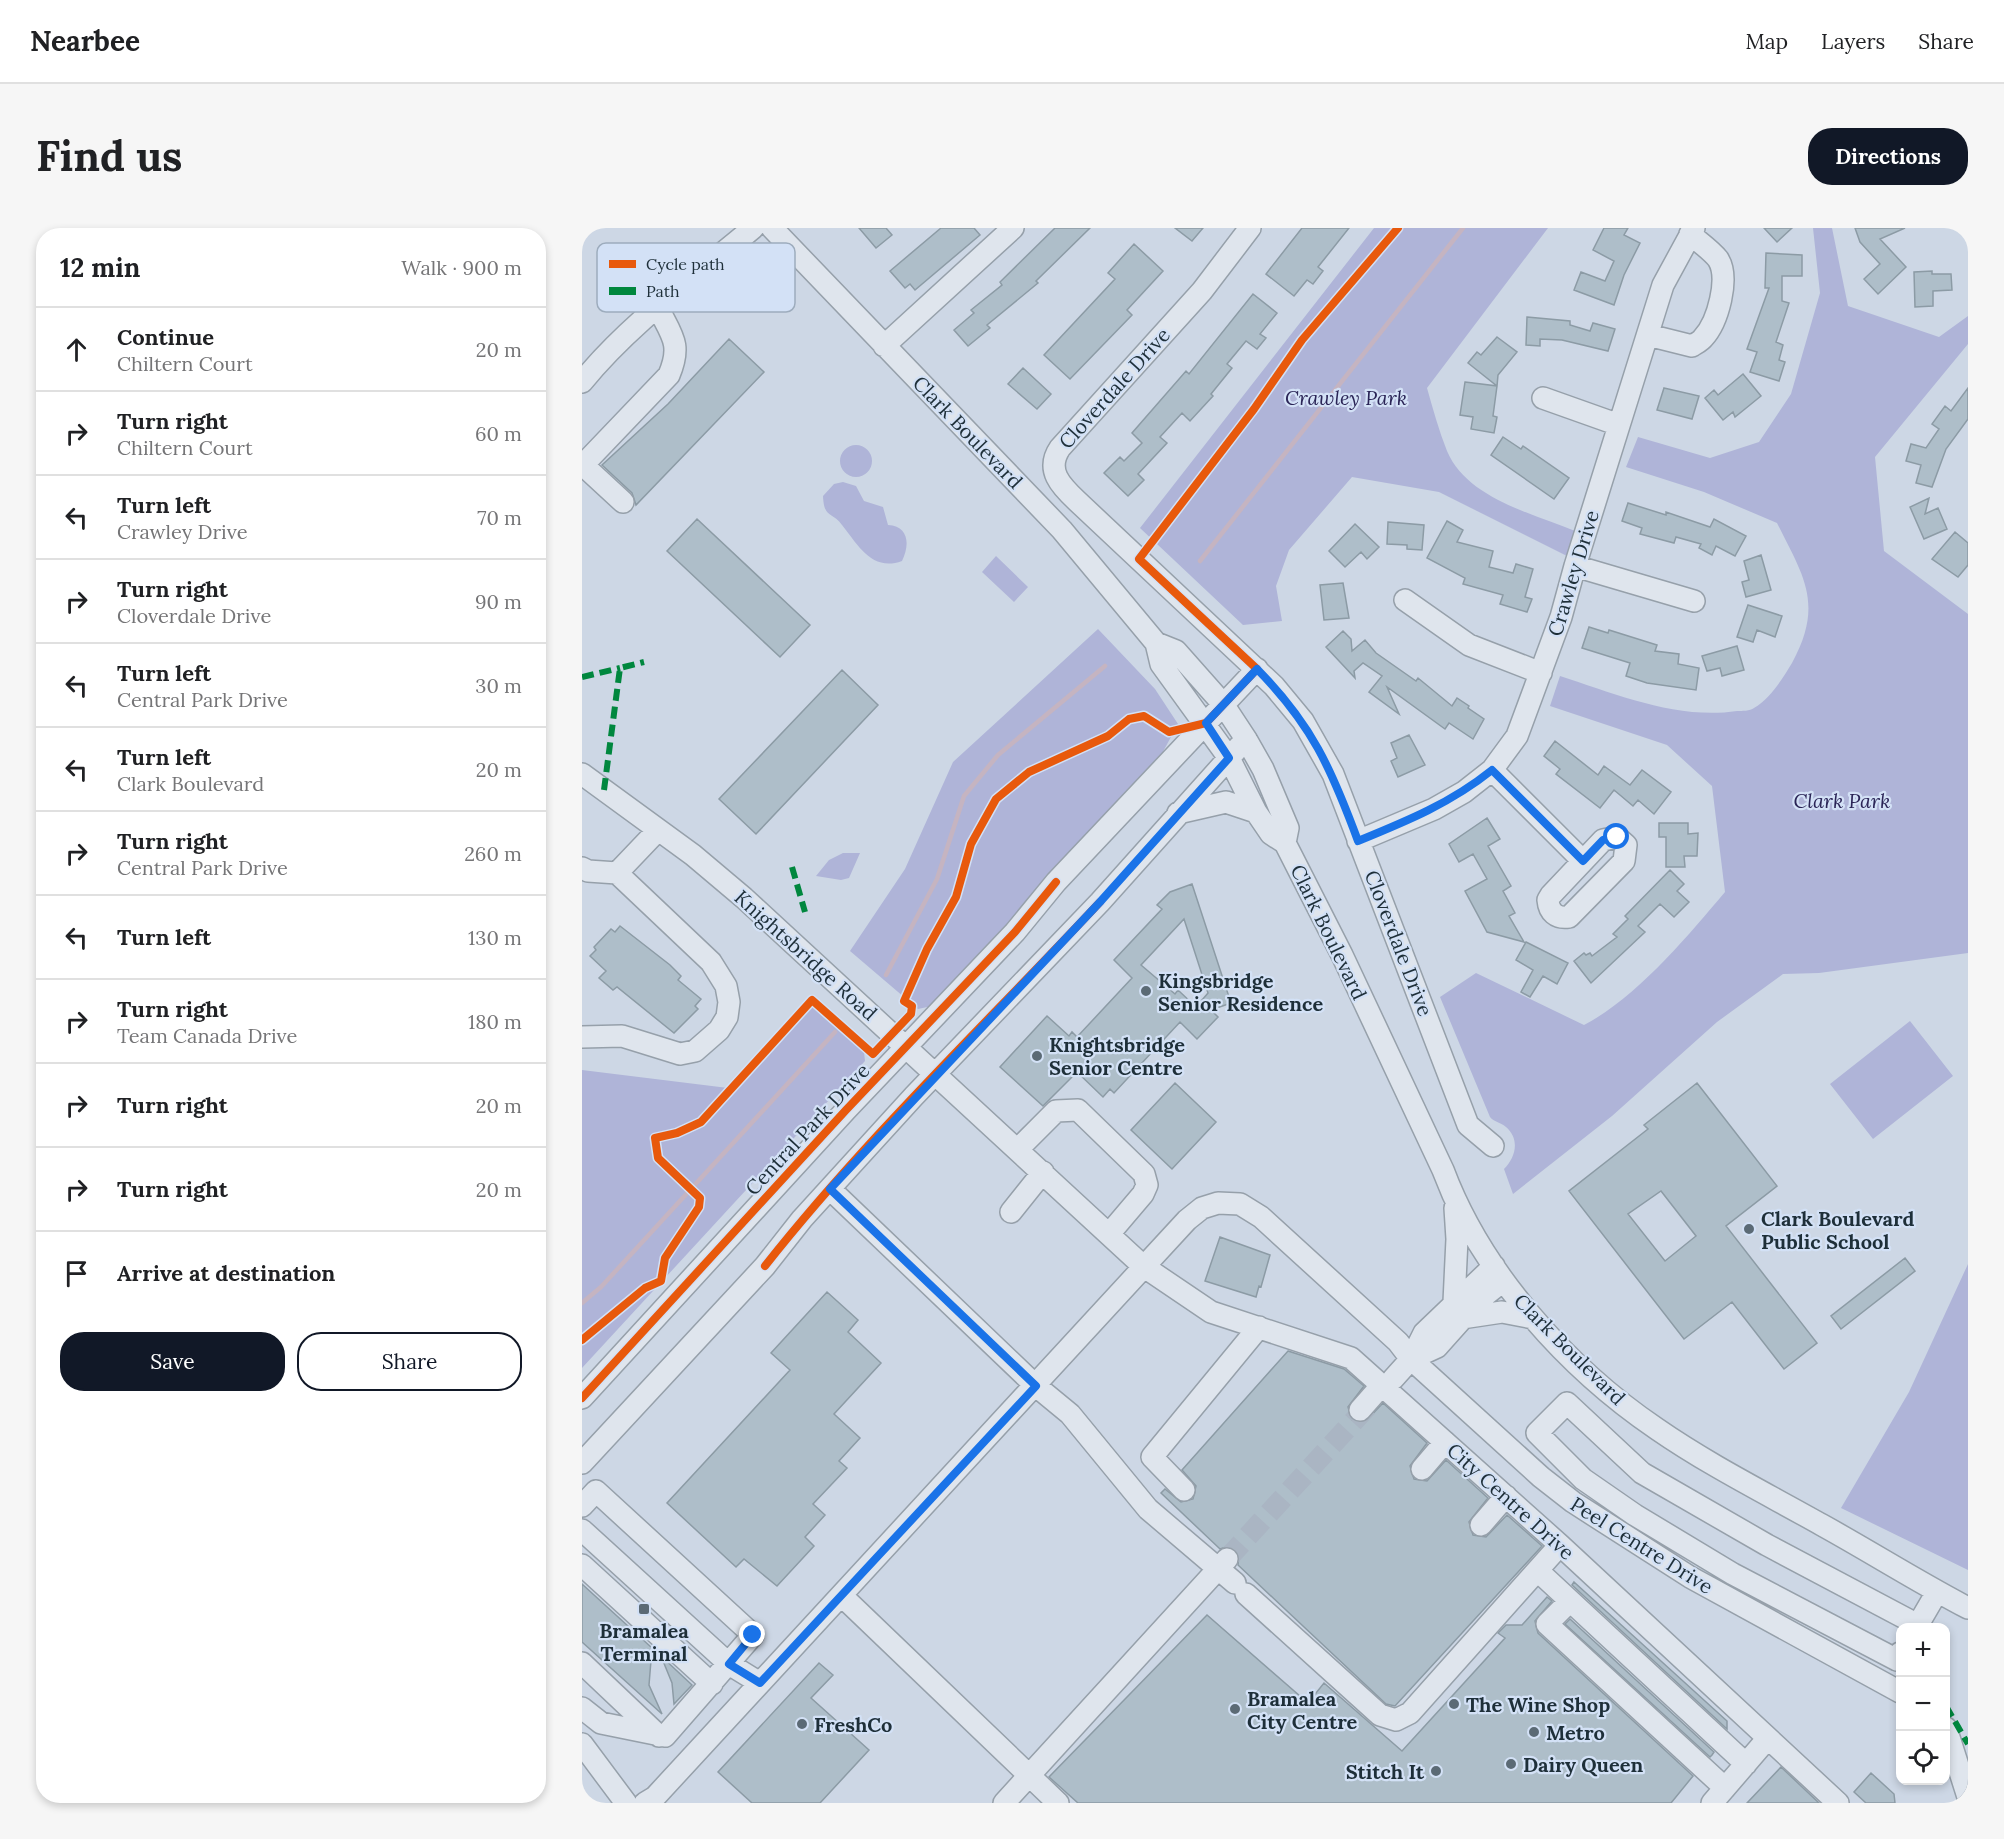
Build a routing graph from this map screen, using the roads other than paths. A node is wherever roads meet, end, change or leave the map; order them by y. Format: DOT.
graph roads {
  1 [pos="753,228"];
  2 [pos="772,228"];
  3 [pos="1013,228"];
  4 [pos="1250,228"];
  5 [pos="1692,231"];
  6 [pos="735,243"];
  7 [pos="786,243"];
  8 [pos="795,252"];
  9 [pos="654,312"];
  10 [pos="660,312"];
  11 [pos="1648,335"];
  12 [pos="884,346"];
  13 [pos="582,382"];
  14 [pos="1543,399"];
  15 [pos="1619,424"];
  16 [pos="583,465"];
  17 [pos="622,502"];
  18 [pos="1575,566"];
  19 [pos="1405,600"];
  20 [pos="1694,601"];
  21 [pos="1156,644"];
  22 [pos="1257,669"];
  23 [pos="1541,673"];
  24 [pos="1223,704"];
  25 [pos="1206,723"];
  26 [pos="1246,739"];
  27 [pos="1229,758"];
  28 [pos="1492,770"];
  29 [pos="582,774"];
  30 [pos="1256,812"];
  31 [pos="1178,813"];
  32 [pos="658,830"];
  33 [pos="1358,841"];
  34 [pos="1285,843"];
  35 [pos="1583,861"];
  36 [pos="582,868"];
  37 [pos="617,873"];
  38 [pos="582,1037"];
  39 [pos="907,1046"];
  40 [pos="936,1074"];
  41 [pos="1494,1146"];
  42 [pos="1018,1149"];
  43 [pos="1043,1172"];
  44 [pos="830,1189"];
  45 [pos="1455,1202"];
  46 [pos="1011,1212"];
  47 [pos="1109,1234"];
  48 [pos="1143,1266"];
  49 [pos="1498,1274"];
  50 [pos="1458,1310"];
  51 [pos="1533,1318"];
  52 [pos="1259,1327"];
  53 [pos="1411,1359"];
  54 [pos="1388,1382"];
  55 [pos="1036,1386"];
  56 [pos="582,1398"];
  57 [pos="1360,1410"];
  58 [pos="1445,1442"];
  59 [pos="1508,1446"];
  60 [pos="582,1462"];
  61 [pos="1422,1469"];
  62 [pos="1583,1479"];
  63 [pos="1185,1490"];
  64 [pos="1506,1496"];
  65 [pos="585,1497"];
  66 [pos="1481,1525"];
  67 [pos="582,1530"];
  68 [pos="1560,1545"];
  69 [pos="1223,1563"];
  70 [pos="582,1565"];
  71 [pos="1538,1571"];
  72 [pos="1937,1592"];
  73 [pos="842,1596"];
  74 [pos="1570,1601"];
  75 [pos="1968,1608"];
  76 [pos="1911,1623"];
  77 [pos="1919,1623"];
  78 [pos="1896,1659"];
  79 [pos="582,1663"];
  80 [pos="729,1664"];
  81 [pos="760,1683"];
  82 [pos="712,1684"];
  83 [pos="1896,1690"];
  84 [pos="582,1707"];
  85 [pos="1947,1731"];
  86 [pos="660,1736"];
  87 [pos="1768,1738"];
  88 [pos="582,1744"];
  89 [pos="1746,1764"];
  90 [pos="1028,1776"];
  91 [pos="1718,1795"];
  92 [pos="1968,1797"];
  93 [pos="626,1803"];
  94 [pos="645,1803"];
  95 [pos="1004,1803"];
  96 [pos="1058,1803"];
  97 [pos="1838,1803"];
  1 -- 6 [label="street"];
  2 -- 7 [label="street, Clark Boulevard"];
  3 -- 12 [label="street"];
  4 -- 22 [label="street, Cloverdale Drive"];
  5 -- 11 [label="street, Crawley Drive"];
  5 -- 11 [label="street"];
  8 -- 12 [label="street, Clark Boulevard"];
  9 -- 13 [label="street"];
  10 -- 16 [label="street"];
  11 -- 15 [label="street, Crawley Drive"];
  12 -- 21 [label="street, Clark Boulevard"];
  14 -- 15 [label="street"];
  15 -- 18 [label="street, Crawley Drive"];
  16 -- 17 [label="street"];
  18 -- 20 [label="street"];
  18 -- 23 [label="street, Crawley Drive"];
  19 -- 23 [label="street"];
  21 -- 24 [label="street, Clark Boulevard"];
  21 -- 25 [label="street, Clark Boulevard"];
  22 -- 24 [label="street, Central Park Drive"];
  22 -- 33 [label="street, Cloverdale Drive"];
  23 -- 28 [label="street, Crawley Drive"];
  24 -- 25 [label="street, Central Park Drive"];
  24 -- 26 [label="street, Clark Boulevard"];
  25 -- 27 [label="street, Clark Boulevard"];
  25 -- 39 [label="street, Central Park Drive"];
  26 -- 27 [label="street"];
  26 -- 34 [label="street, Clark Boulevard"];
  27 -- 30 [label="street, Clark Boulevard"];
  27 -- 31 [label="street"];
  28 -- 33 [label="street, Crawley Drive"];
  28 -- 35 [label="street"];
  29 -- 32 [label="street, Knightsbridge Road"];
  30 -- 31 [label="street"];
  30 -- 34 [label="street, Clark Boulevard"];
  31 -- 40 [label="street"];
  32 -- 37 [label="street"];
  32 -- 39 [label="street, Knightsbridge Road"];
  33 -- 41 [label="street, Cloverdale Drive"];
  34 -- 45 [label="street, Clark Boulevard"];
  36 -- 37 [label="street"];
  37 -- 38 [label="street"];
  39 -- 40 [label="street, Knightsbridge Road"];
  39 -- 56 [label="street, Central Park Drive"];
  40 -- 42 [label="street, Knightsbridge Road"];
  40 -- 44 [label="street"];
  42 -- 43 [label="street, Knightsbridge Road"];
  42 -- 47 [label="street"];
  43 -- 46 [label="street"];
  43 -- 47 [label="street, Knightsbridge Road"];
  44 -- 55 [label="street"];
  44 -- 60 [label="street"];
  45 -- 49 [label="street, Clark Boulevard"];
  45 -- 50 [label="street"];
  47 -- 48 [label="street, Knightsbridge Road"];
  48 -- 52 [label="street, City Centre Drive"];
  48 -- 53 [label="street, Peel Centre Drive"];
  48 -- 55 [label="street, Peel Centre Drive"];
  49 -- 50 [label="street"];
  49 -- 51 [label="street, Clark Boulevard"];
  50 -- 51 [label="street"];
  50 -- 53 [label="street"];
  51 -- 72 [label="street, Clark Boulevard"];
  52 -- 54 [label="street, City Centre Drive"];
  52 -- 63 [label="street"];
  53 -- 54 [label="street"];
  53 -- 59 [label="street, Peel Centre Drive"];
  54 -- 57 [label="street"];
  54 -- 58 [label="street, City Centre Drive"];
  55 -- 69 [label="street"];
  55 -- 73 [label="street, Peel Centre Drive"];
  58 -- 61 [label="street"];
  58 -- 64 [label="street, City Centre Drive"];
  59 -- 62 [label="street"];
  59 -- 83 [label="street, Peel Centre Drive"];
  62 -- 76 [label="street"];
  62 -- 78 [label="street"];
  64 -- 66 [label="street"];
  64 -- 68 [label="street, City Centre Drive"];
  65 -- 80 [label="street"];
  67 -- 80 [label="street"];
  68 -- 71 [label="street"];
  68 -- 87 [label="street, City Centre Drive"];
  69 -- 71 [label="street"];
  69 -- 90 [label="street"];
  70 -- 82 [label="street"];
  71 -- 74 [label="street"];
  72 -- 75 [label="street, Clark Boulevard"];
  72 -- 77 [label="street"];
  73 -- 81 [label="street, Peel Centre Drive"];
  73 -- 90 [label="street"];
  74 -- 89 [label="street"];
  74 -- 91 [label="street"];
  79 -- 86 [label="street"];
  80 -- 81 [label="street"];
  80 -- 82 [label="street"];
  81 -- 94 [label="street, Peel Centre Drive"];
  82 -- 86 [label="street"];
  84 -- 86 [label="street"];
  85 -- 92 [label="street"];
  87 -- 89 [label="street"];
  87 -- 97 [label="street, City Centre Drive"];
  88 -- 93 [label="street"];
  89 -- 91 [label="street"];
  90 -- 95 [label="street"];
  90 -- 96 [label="street"];
}
